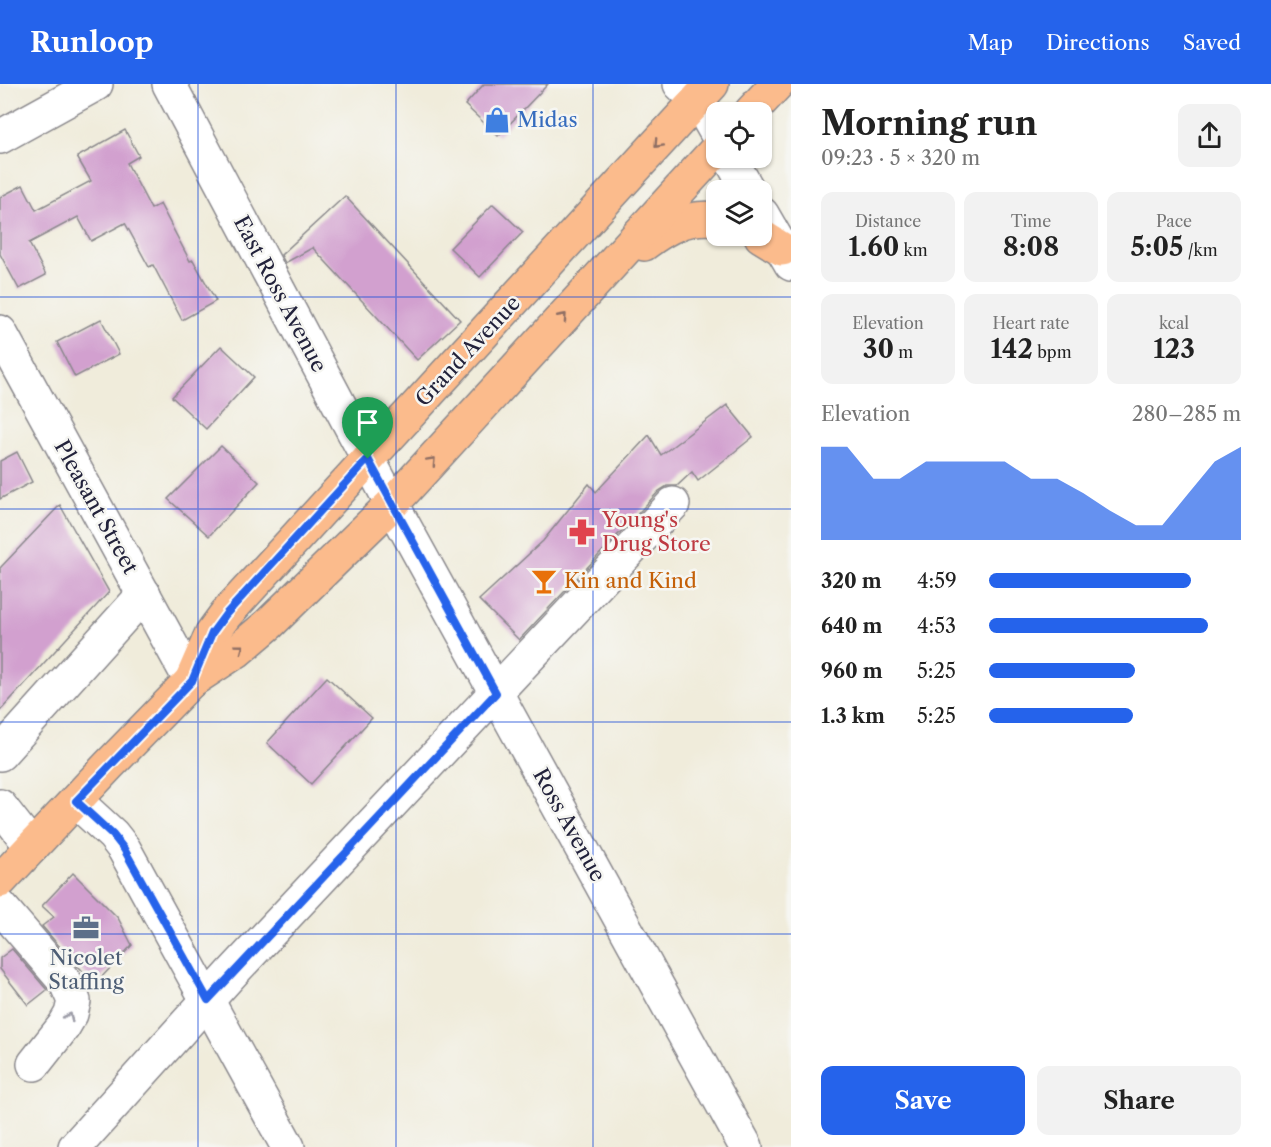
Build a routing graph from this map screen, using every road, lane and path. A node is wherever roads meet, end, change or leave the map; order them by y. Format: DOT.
graph roads {
  1 [pos="96,84"];
  2 [pos="169,84"];
  3 [pos="777,84"];
  4 [pos="696,88"];
  5 [pos="760,102"];
  6 [pos="706,110"];
  7 [pos="0,137"];
  8 [pos="706,161"];
  9 [pos="706,218"];
  10 [pos="612,264"];
  11 [pos="0,332"];
  12 [pos="368,459"];
  13 [pos="392,504"];
  14 [pos="673,504"];
  15 [pos="144,594"];
  16 [pos="192,681"];
  17 [pos="496,693"];
  18 [pos="0,754"];
  19 [pos="76,801"];
  20 [pos="0,806"];
  21 [pos="32,847"];
  22 [pos="0,882"];
  23 [pos="0,906"];
  24 [pos="208,1000"];
  25 [pos="34,1064"];
  26 [pos="75,1147"];
  27 [pos="288,1147"];
  28 [pos="746,1147"];
  1 -- 7 [label="street"];
  2 -- 12 [label="street, East Ross Avenue"];
  3 -- 5 [label="main road"];
  4 -- 6 [label="street"];
  4 -- 12 [label="main road, Grand Avenue, one-way"];
  8 -- 10 [label="main road, Grand Avenue"];
  9 -- 10 [label="main road"];
  13 -- 10 [label="main road, Grand Avenue, one-way"];
  11 -- 15 [label="street, Pleasant Street"];
  12 -- 13 [label="street, East Ross Avenue"];
  12 -- 16 [label="main road, Grand Avenue"];
  16 -- 13 [label="main road, Grand Avenue, one-way"];
  13 -- 17 [label="street, Ross Avenue"];
  14 -- 17 [label="street"];
  15 -- 16 [label="street, Pleasant Street"];
  15 -- 18 [label="street"];
  16 -- 19 [label="main road, Grand Avenue"];
  17 -- 24 [label="street"];
  17 -- 28 [label="street, Ross Avenue"];
  19 -- 21 [label="main road, Grand Avenue"];
  19 -- 24 [label="street"];
  20 -- 21 [label="street"];
  21 -- 22 [label="main road, Grand Avenue"];
  25 -- 23 [label="street, one-way"];
  24 -- 26 [label="street"];
  24 -- 27 [label="street"];
}
